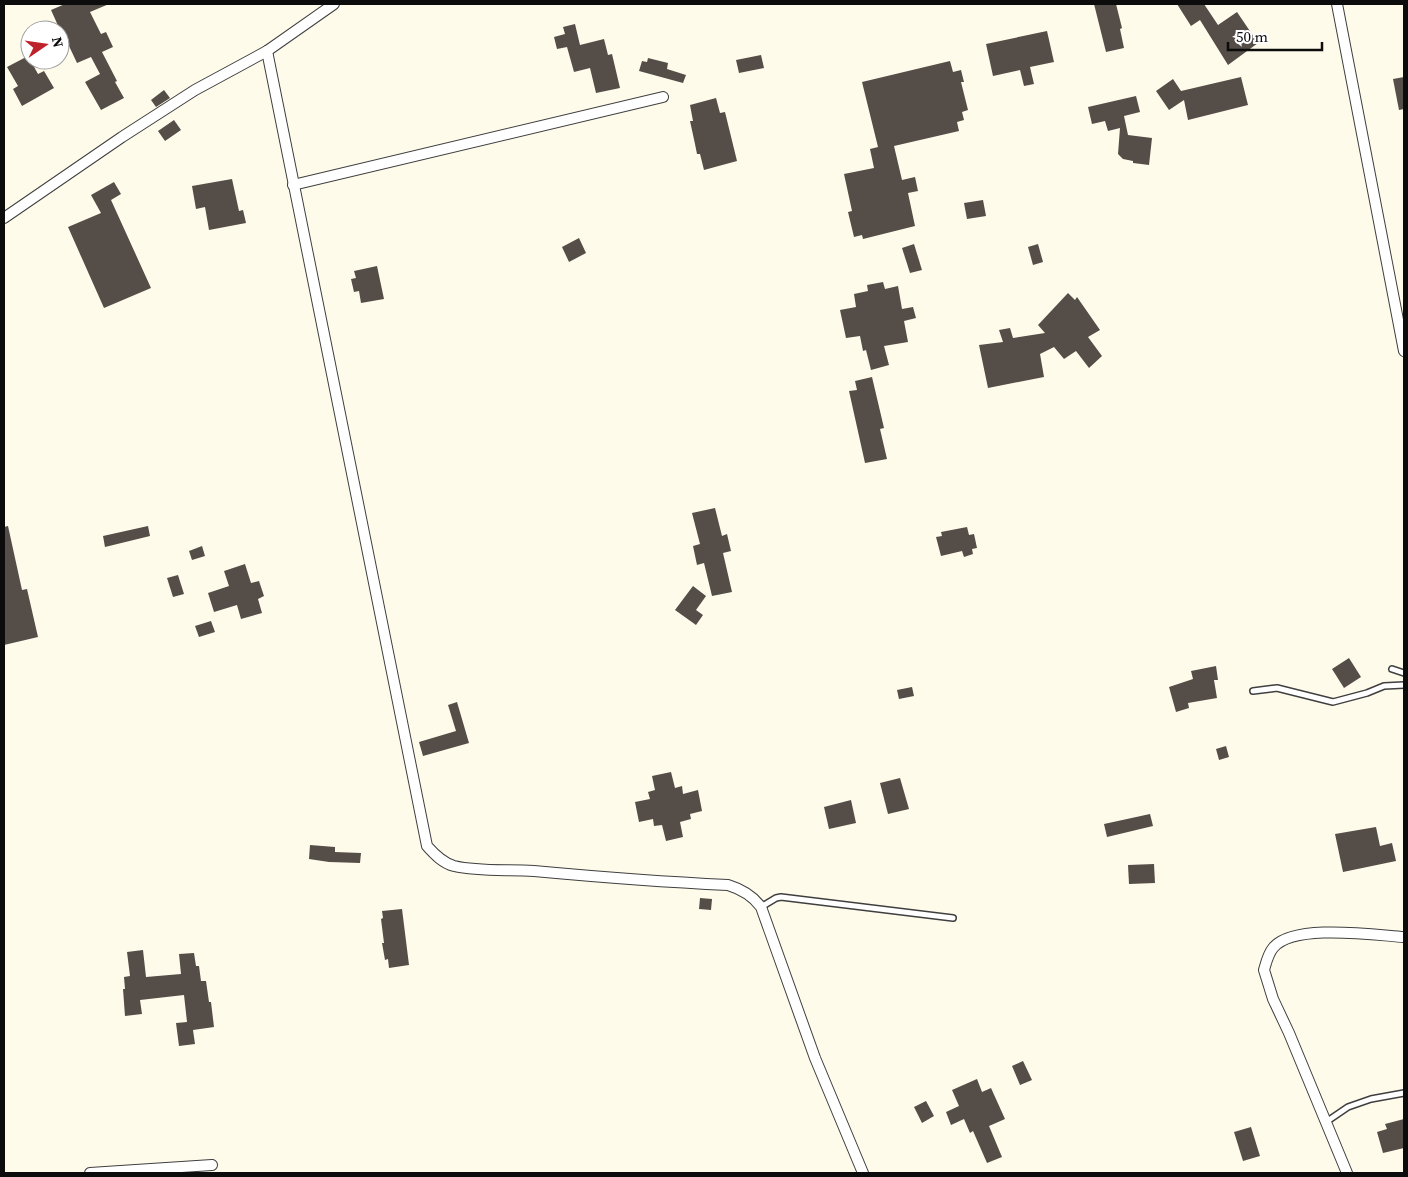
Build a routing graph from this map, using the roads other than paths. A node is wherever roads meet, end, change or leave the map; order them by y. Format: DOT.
graph roads {
  1 [pos="334,4"];
  2 [pos="1337,4"];
  3 [pos="267,50"];
  4 [pos="662,97"];
  5 [pos="293,185"];
  6 [pos="4,218"];
  7 [pos="1399,301"];
  8 [pos="1404,351"];
  9 [pos="1392,669"];
  10 [pos="1404,673"];
  11 [pos="1404,685"];
  12 [pos="1253,691"];
  13 [pos="761,907"];
  14 [pos="953,918"];
  15 [pos="1404,937"];
  16 [pos="1404,1093"];
  17 [pos="1325,1122"];
  18 [pos="212,1165"];
  19 [pos="90,1173"];
  20 [pos="864,1173"];
  21 [pos="1347,1173"];
  1 -- 3 [label="street"];
  2 -- 7 [label="street"];
  3 -- 5 [label="street"];
  3 -- 6 [label="street"];
  4 -- 5 [label="street"];
  5 -- 13 [label="street"];
  7 -- 8 [label="street"];
  9 -- 10 [label="lane"];
  11 -- 12 [label="lane"];
  13 -- 14 [label="lane"];
  13 -- 20 [label="street"];
  15 -- 17 [label="street"];
  16 -- 17 [label="lane"];
  17 -- 21 [label="street"];
  18 -- 19 [label="street"];
}
